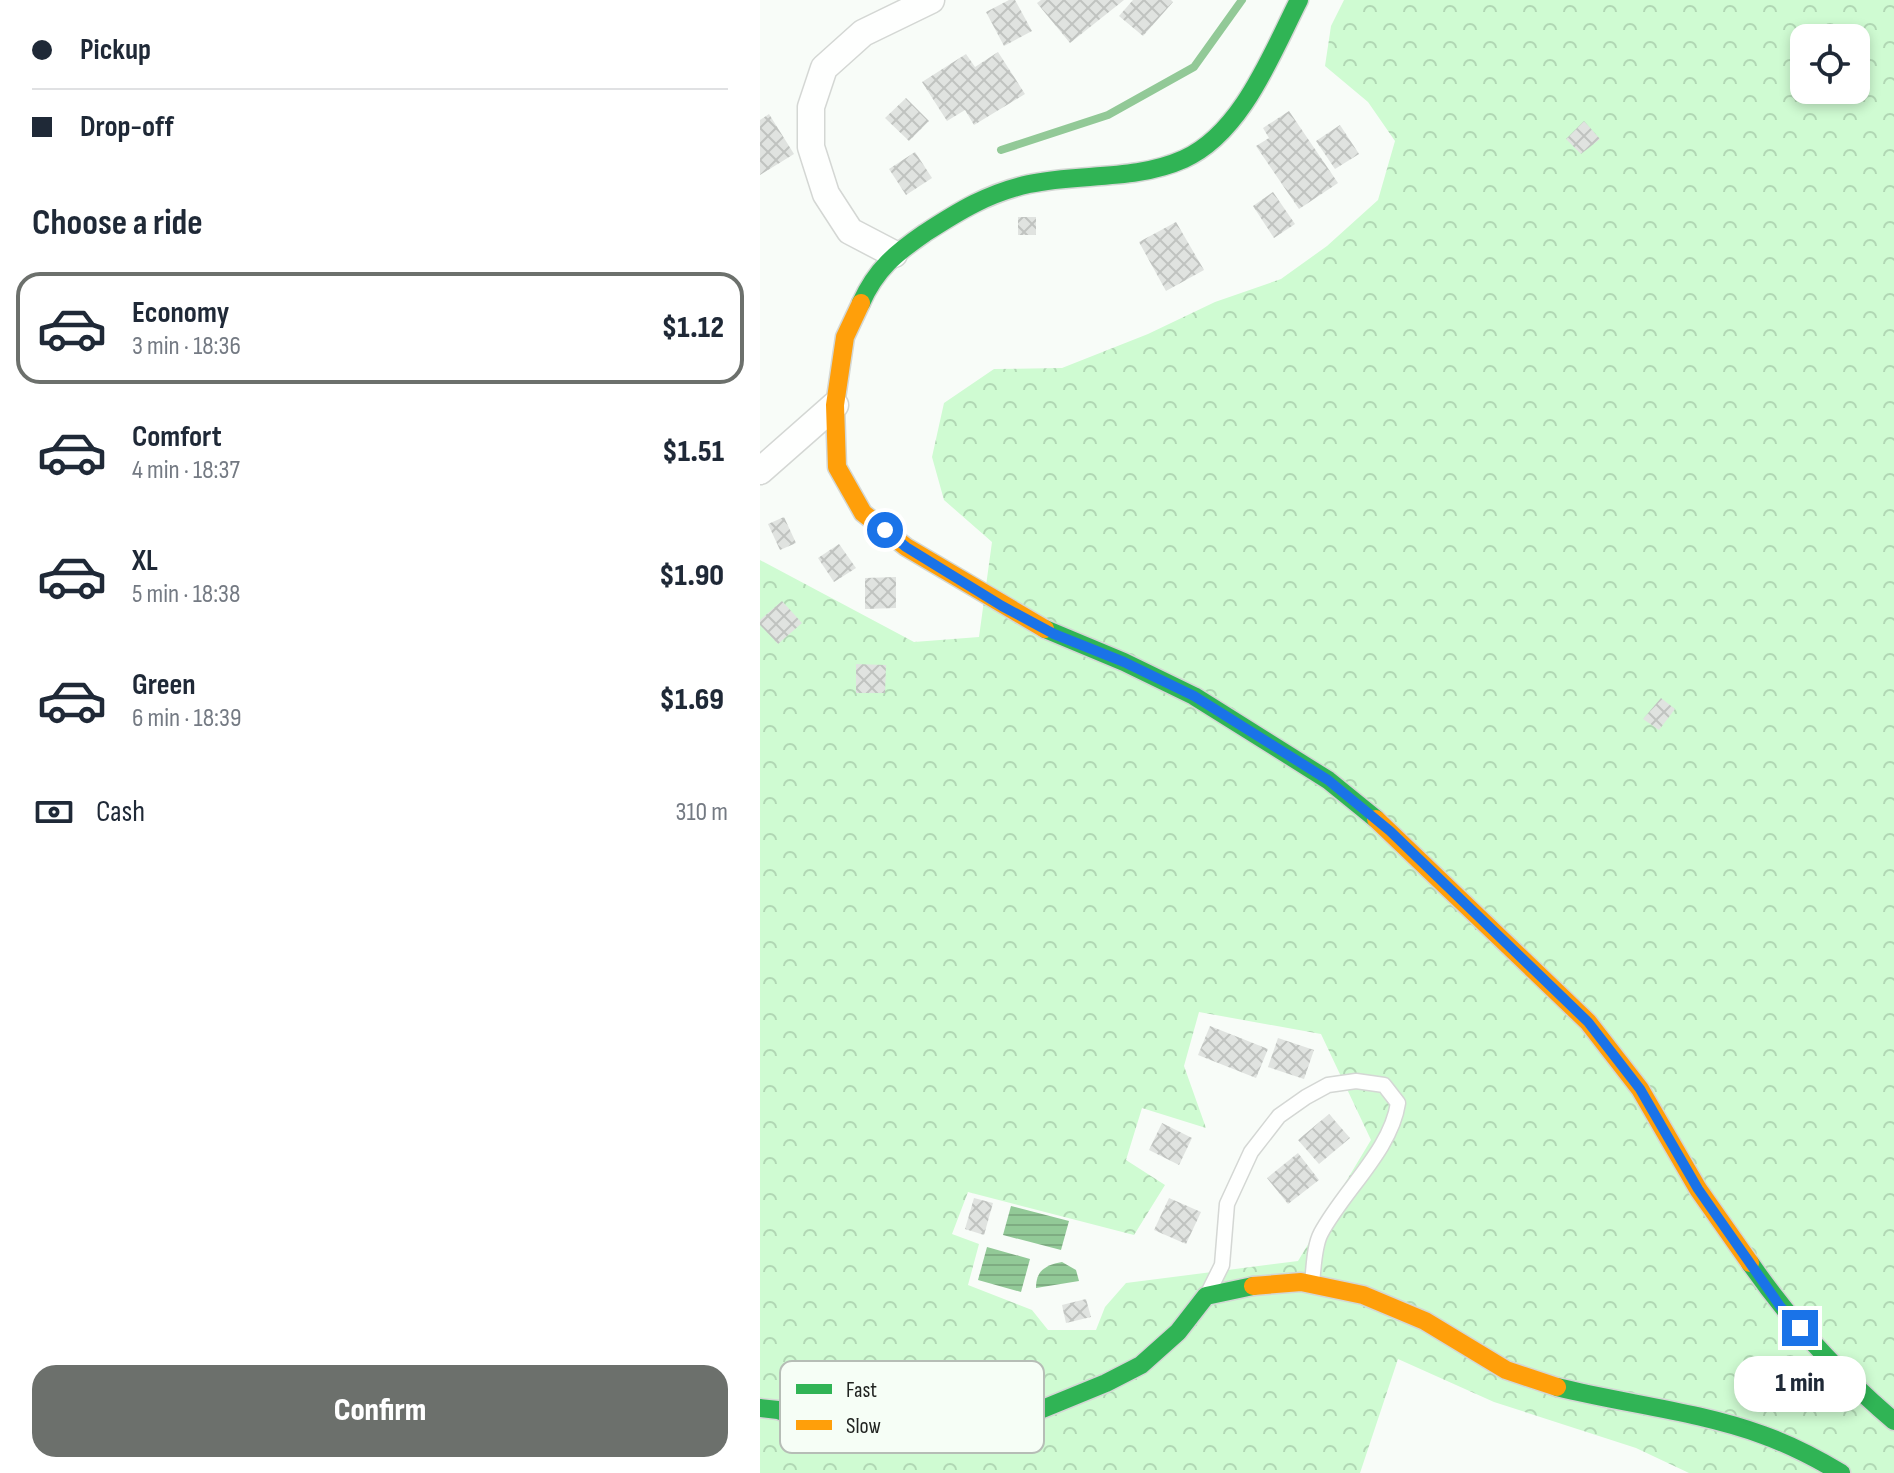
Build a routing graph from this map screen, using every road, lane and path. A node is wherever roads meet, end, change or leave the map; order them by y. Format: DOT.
graph roads {
  1 [pos="931,0"];
  2 [pos="1299,0"];
  3 [pos="894,254"];
  4 [pos="835,405"];
  5 [pos="760,471"];
  6 [pos="1312,1282"];
  7 [pos="1206,1296"];
  8 [pos="760,1408"];
  9 [pos="1044,1408"];
  10 [pos="780,1411"];
  11 [pos="1894,1421"];
  12 [pos="1841,1473"];
  1 -- 3 [label="street"];
  2 -- 3 [label="street"];
  3 -- 4 [label="street"];
  4 -- 5 [label="street"];
  4 -- 11 [label="street"];
  6 -- 7 [label="street"];
  6 -- 7 [label="lane"];
  6 -- 12 [label="street"];
  7 -- 9 [label="street"];
  8 -- 10 [label="street"];
}
